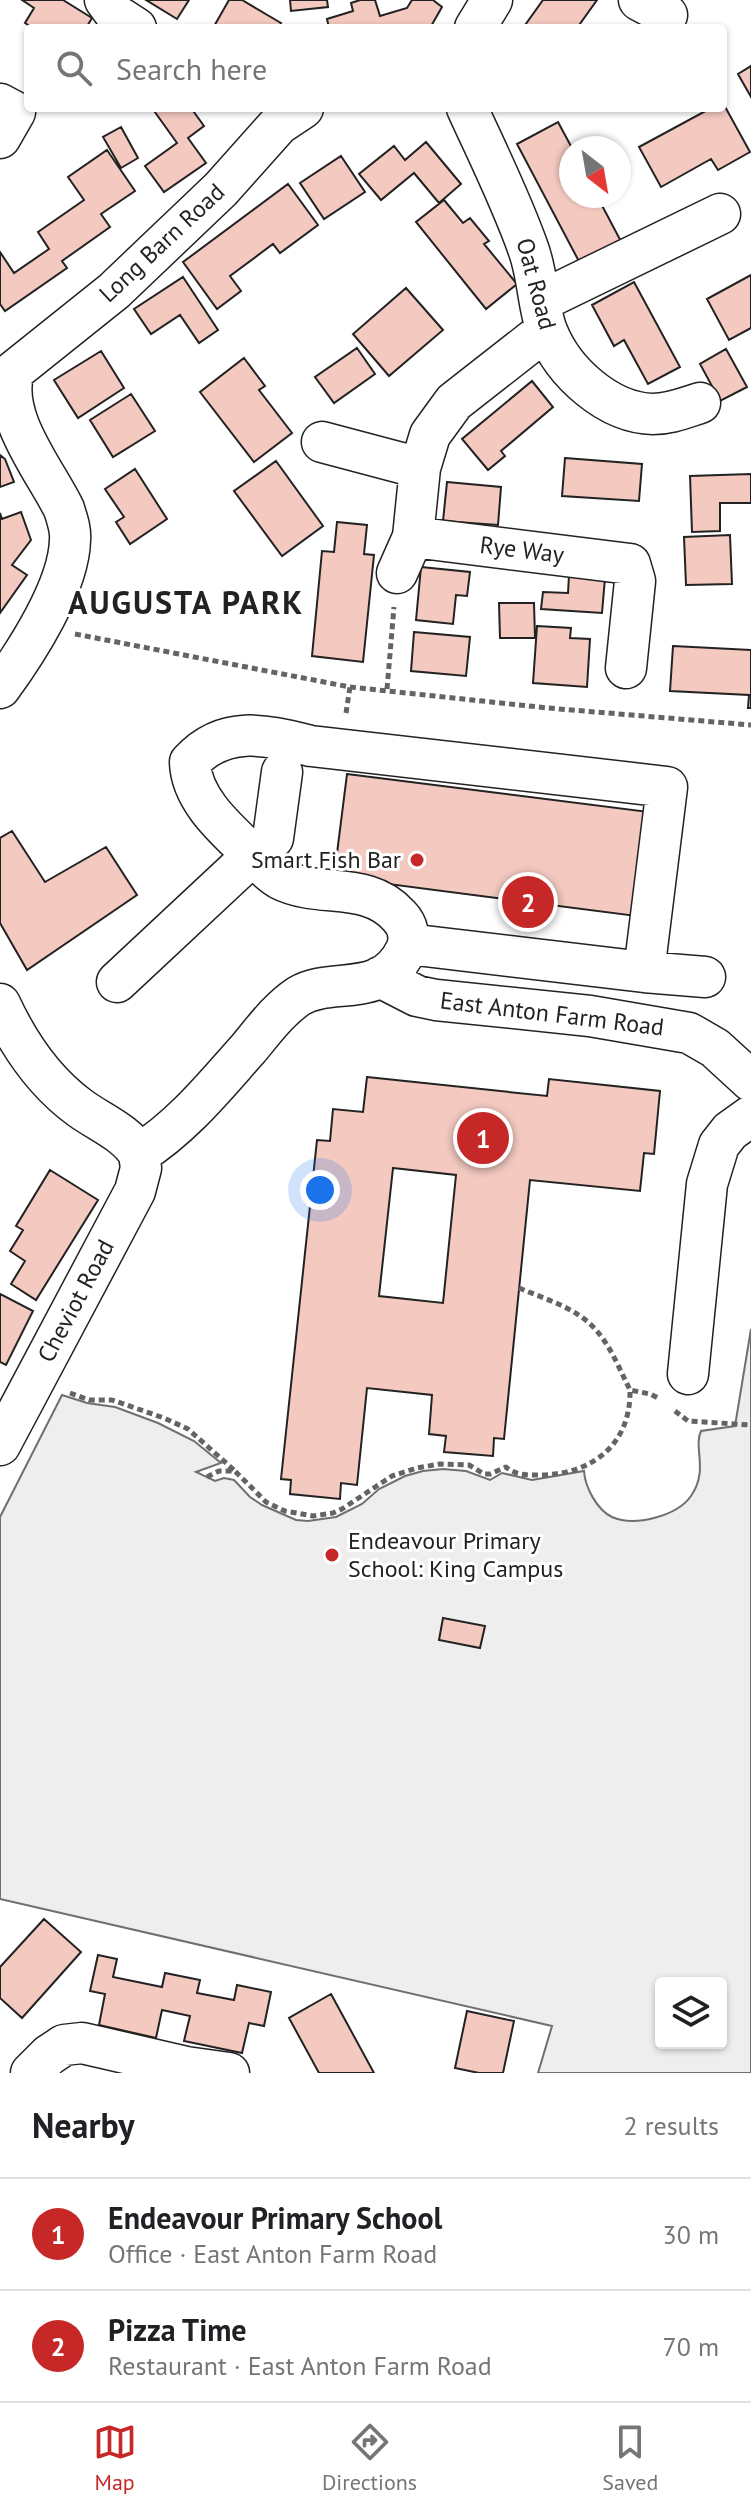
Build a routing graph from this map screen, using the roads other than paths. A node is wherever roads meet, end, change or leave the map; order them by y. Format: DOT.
graph roads {
  1 [pos="105,0"];
  2 [pos="492,0"];
  3 [pos="130,24"];
  4 [pos="477,24"];
  5 [pos="0,104"];
  6 [pos="469,112"];
  7 [pos="280,113"];
  8 [pos="0,138"];
  9 [pos="720,214"];
  10 [pos="544,316"];
  11 [pos="7,362"];
  12 [pos="700,403"];
  13 [pos="322,442"];
  14 [pos="420,468"];
  15 [pos="413,537"];
  16 [pos="397,573"];
  17 [pos="626,668"];
  18 [pos="0,688"];
  19 [pos="282,772"];
  20 [pos="253,855"];
  21 [pos="408,944"];
  22 [pos="644,972"];
  23 [pos="380,977"];
  24 [pos="705,977"];
  25 [pos="117,982"];
  26 [pos="0,1004"];
  27 [pos="751,1081"];
  28 [pos="751,1116"];
  29 [pos="139,1154"];
  30 [pos="672,1394"];
  31 [pos="17,1395"];
  32 [pos="0,1445"];
  33 [pos="31,2073"];
  34 [pos="229,2073"];
  1 -- 3 [label="street"];
  2 -- 4 [label="street"];
  5 -- 8 [label="street"];
  6 -- 10 [label="street, Oat Road"];
  7 -- 11 [label="street, Long Barn Road"];
  9 -- 10 [label="street"];
  10 -- 12 [label="street, Oat Road"];
  10 -- 14 [label="street"];
  11 -- 18 [label="street, Long Barn Road"];
  13 -- 14 [label="street"];
  14 -- 15 [label="street"];
  15 -- 16 [label="street"];
  15 -- 17 [label="street, Rye Way"];
  19 -- 20 [label="street"];
  20 -- 21 [label="street"];
  20 -- 22 [label="street"];
  20 -- 25 [label="street"];
  21 -- 22 [label="street"];
  21 -- 23 [label="street"];
  22 -- 24 [label="street"];
  23 -- 27 [label="street, East Anton Farm Road"];
  23 -- 29 [label="street"];
  26 -- 29 [label="street"];
  28 -- 30 [label="street"];
  29 -- 31 [label="street, Cheviot Road"];
  31 -- 32 [label="street, Cheviot Road"];
  33 -- 34 [label="street"];
}
